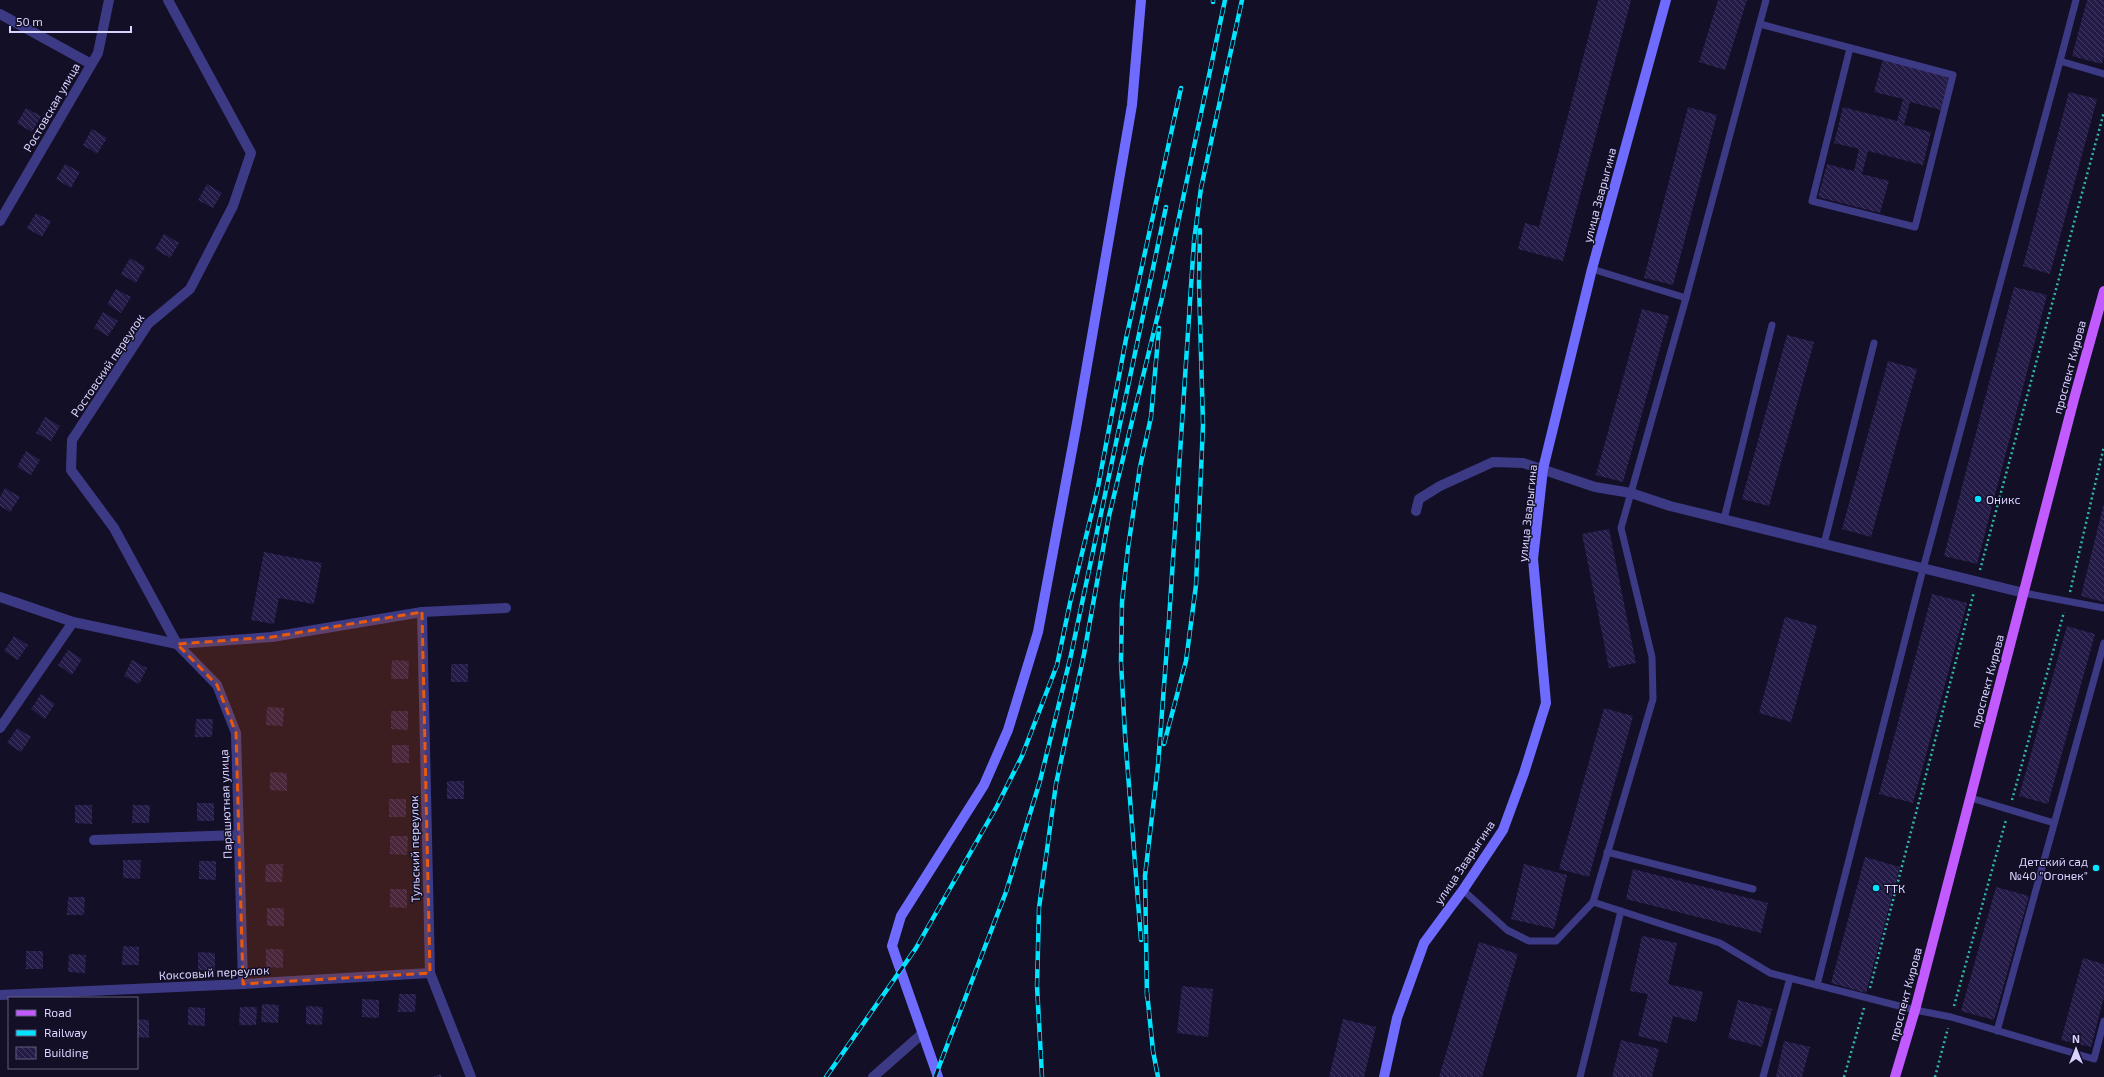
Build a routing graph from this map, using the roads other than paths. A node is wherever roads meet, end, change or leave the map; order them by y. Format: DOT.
graph roads {
  1 [pos="109,0"];
  2 [pos="168,0"];
  3 [pos="1141,0"];
  4 [pos="1666,0"];
  5 [pos="1766,0"];
  6 [pos="2076,0"];
  7 [pos="0,14"];
  8 [pos="1760,24"];
  9 [pos="1850,48"];
  10 [pos="2060,61"];
  11 [pos="91,64"];
  12 [pos="2104,74"];
  13 [pos="0,221"];
  14 [pos="1592,269"];
  15 [pos="2104,291"];
  16 [pos="1686,298"];
  17 [pos="1772,325"];
  18 [pos="1874,343"];
  19 [pos="1543,469"];
  20 [pos="1631,493"];
  21 [pos="1416,511"];
  22 [pos="1724,519"];
  23 [pos="1824,544"];
  24 [pos="1923,568"];
  25 [pos="2024,594"];
  26 [pos="0,597"];
  27 [pos="506,608"];
  28 [pos="2104,608"];
  29 [pos="422,612"];
  30 [pos="73,622"];
  31 [pos="2104,643"];
  32 [pos="176,644"];
  33 [pos="0,728"];
  34 [pos="1971,798"];
  35 [pos="2054,823"];
  36 [pos="239,835"];
  37 [pos="94,840"];
  38 [pos="1607,852"];
  39 [pos="1753,889"];
  40 [pos="1462,890"];
  41 [pos="1593,902"];
  42 [pos="1621,911"];
  43 [pos="430,973"];
  44 [pos="1790,978"];
  45 [pos="243,984"];
  46 [pos="1817,985"];
  47 [pos="0,994"];
  48 [pos="1915,1010"];
  49 [pos="2104,1021"];
  50 [pos="1997,1032"];
  51 [pos="923,1033"];
  52 [pos="471,1077"];
  53 [pos="873,1077"];
  54 [pos="938,1077"];
  55 [pos="1384,1077"];
  56 [pos="1580,1077"];
  57 [pos="1763,1077"];
  58 [pos="1895,1077"];
  1 -- 11 [label="street, Ростовская улица"];
  2 -- 32 [label="street, Ростовский переулок"];
  3 -- 51 [label="street"];
  4 -- 14 [label="street, улица Зварыгина"];
  5 -- 8 [label="lane"];
  6 -- 10 [label="lane"];
  7 -- 11 [label="street"];
  8 -- 9 [label="lane"];
  8 -- 16 [label="lane"];
  9 -- 9 [label="lane"];
  10 -- 12 [label="lane"];
  10 -- 24 [label="lane"];
  11 -- 13 [label="street, Ростовская улица"];
  14 -- 16 [label="lane"];
  14 -- 19 [label="street, улица Зварыгина"];
  15 -- 25 [label="main road, проспект Кирова"];
  16 -- 20 [label="lane"];
  17 -- 22 [label="lane"];
  18 -- 23 [label="lane"];
  19 -- 20 [label="street"];
  19 -- 21 [label="street"];
  19 -- 40 [label="street, улица Зварыгина"];
  20 -- 22 [label="street"];
  20 -- 38 [label="lane"];
  22 -- 23 [label="street"];
  23 -- 24 [label="street"];
  24 -- 25 [label="street"];
  24 -- 46 [label="lane"];
  25 -- 28 [label="lane"];
  25 -- 34 [label="main road, проспект Кирова"];
  26 -- 30 [label="street"];
  27 -- 29 [label="street"];
  29 -- 32 [label="street"];
  29 -- 43 [label="street, Тульский переулок"];
  30 -- 32 [label="street"];
  30 -- 33 [label="street"];
  31 -- 35 [label="lane"];
  32 -- 36 [label="street, Парашютная улица"];
  34 -- 35 [label="lane"];
  34 -- 48 [label="main road, проспект Кирова"];
  35 -- 50 [label="lane"];
  36 -- 37 [label="street"];
  36 -- 45 [label="street, Парашютная улица"];
  38 -- 39 [label="lane"];
  38 -- 41 [label="lane"];
  40 -- 41 [label="lane"];
  40 -- 55 [label="street, улица Зварыгина"];
  41 -- 42 [label="lane"];
  42 -- 44 [label="lane"];
  42 -- 56 [label="lane"];
  43 -- 45 [label="street, Коксовый переулок"];
  43 -- 52 [label="street, Тульский переулок"];
  44 -- 46 [label="lane"];
  44 -- 57 [label="lane"];
  45 -- 47 [label="street, Коксовый переулок"];
  46 -- 48 [label="lane"];
  48 -- 50 [label="lane"];
  48 -- 58 [label="main road, проспект Кирова"];
  49 -- 50 [label="lane"];
  51 -- 53 [label="street"];
  51 -- 54 [label="street"];
}
